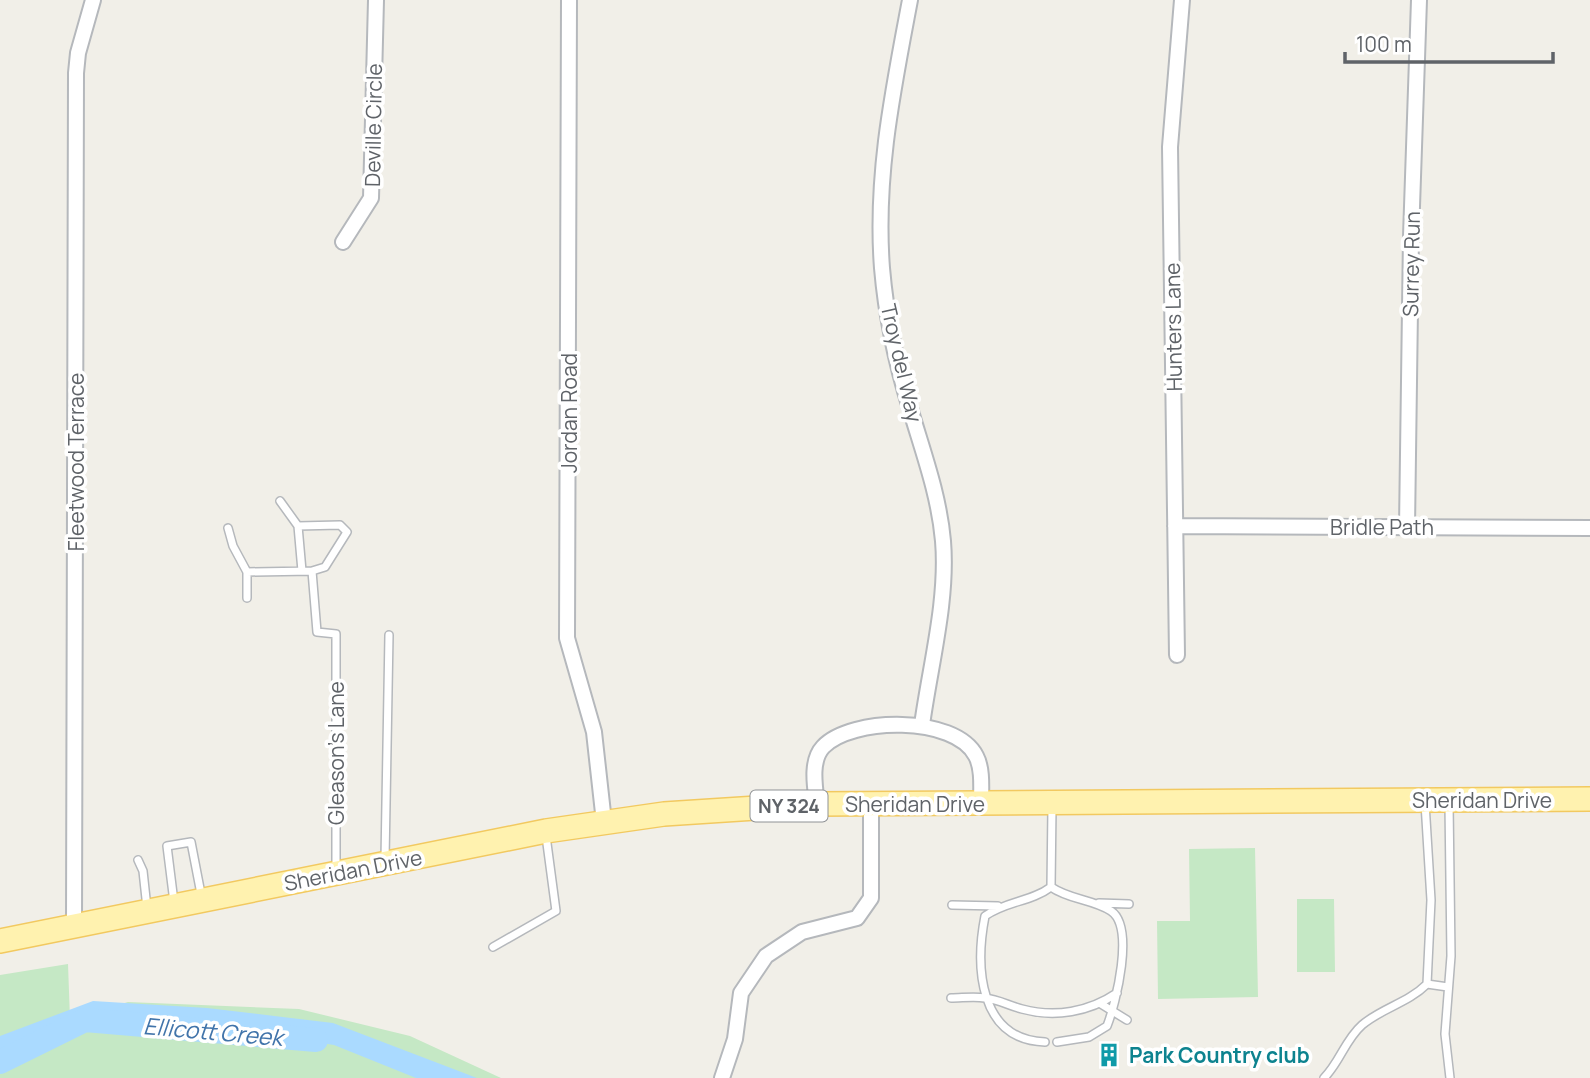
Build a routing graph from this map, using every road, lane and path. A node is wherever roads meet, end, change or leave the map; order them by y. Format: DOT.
graph roads {
  1 [pos="93,0"];
  2 [pos="376,0"];
  3 [pos="569,0"];
  4 [pos="910,0"];
  5 [pos="1182,0"];
  6 [pos="1419,0"];
  7 [pos="343,242"];
  8 [pos="280,501"];
  9 [pos="298,526"];
  10 [pos="1175,526"];
  11 [pos="1407,527"];
  12 [pos="228,528"];
  13 [pos="1590,528"];
  14 [pos="302,571"];
  15 [pos="312,571"];
  16 [pos="247,572"];
  17 [pos="247,597"];
  18 [pos="389,635"];
  19 [pos="1177,655"];
  20 [pos="922,725"];
  21 [pos="1590,799"];
  22 [pos="1425,800"];
  23 [pos="1449,800"];
  24 [pos="1052,803"];
  25 [pos="817,804"];
  26 [pos="871,804"];
  27 [pos="981,804"];
  28 [pos="604,822"];
  29 [pos="546,831"];
  30 [pos="138,860"];
  31 [pos="385,863"];
  32 [pos="336,873"];
  33 [pos="1051,887"];
  34 [pos="203,901"];
  35 [pos="1094,903"];
  36 [pos="1129,904"];
  37 [pos="952,905"];
  38 [pos="175,906"];
  39 [pos="999,906"];
  40 [pos="147,912"];
  41 [pos="74,927"];
  42 [pos="0,941"];
  43 [pos="493,947"];
  44 [pos="1427,984"];
  45 [pos="1448,987"];
  46 [pos="1118,993"];
  47 [pos="951,998"];
  48 [pos="985,998"];
  49 [pos="1101,1004"];
  50 [pos="1112,1013"];
  51 [pos="1045,1042"];
  52 [pos="1056,1042"];
  53 [pos="722,1078"];
  54 [pos="1324,1078"];
  55 [pos="1450,1078"];
  1 -- 41 [label="street, Fleetwood Terrace"];
  2 -- 7 [label="street, Deville Circle"];
  3 -- 28 [label="street, Jordan Road"];
  4 -- 20 [label="street, Troy del Way"];
  5 -- 10 [label="street, Hunters Lane"];
  6 -- 11 [label="street, Surrey Run"];
  8 -- 9 [label="lane"];
  9 -- 14 [label="lane"];
  9 -- 15 [label="lane"];
  10 -- 11 [label="street, Bridle Path"];
  10 -- 19 [label="street, Hunters Lane"];
  11 -- 13 [label="street, Bridle Path"];
  12 -- 16 [label="lane"];
  14 -- 15 [label="lane"];
  14 -- 16 [label="lane"];
  15 -- 32 [label="lane, Gleason's Lane"];
  16 -- 17 [label="lane"];
  18 -- 31 [label="lane"];
  20 -- 25 [label="street"];
  20 -- 27 [label="street"];
  21 -- 23 [label="main road, Sheridan Drive / NY 324"];
  22 -- 23 [label="main road, Sheridan Drive / NY 324"];
  22 -- 24 [label="main road, Sheridan Drive / NY 324"];
  22 -- 44 [label="lane"];
  23 -- 45 [label="lane"];
  24 -- 27 [label="main road, Sheridan Drive / NY 324"];
  24 -- 33 [label="lane"];
  25 -- 26 [label="main road, Sheridan Drive / NY 324"];
  25 -- 28 [label="main road, Sheridan Drive / NY 324"];
  26 -- 27 [label="main road, Sheridan Drive / NY 324"];
  26 -- 53 [label="street"];
  28 -- 29 [label="main road, Sheridan Drive / NY 324"];
  29 -- 31 [label="main road, Sheridan Drive / NY 324"];
  29 -- 43 [label="lane"];
  30 -- 40 [label="lane"];
  31 -- 32 [label="main road, Sheridan Drive / NY 324"];
  32 -- 34 [label="main road, Sheridan Drive / NY 324"];
  33 -- 35 [label="lane"];
  33 -- 39 [label="lane"];
  34 -- 38 [label="main road, Sheridan Drive / NY 324"];
  34 -- 38 [label="lane"];
  35 -- 36 [label="lane"];
  35 -- 46 [label="lane"];
  37 -- 39 [label="lane"];
  38 -- 40 [label="main road, Sheridan Drive / NY 324"];
  39 -- 48 [label="lane"];
  40 -- 41 [label="main road, Sheridan Drive / NY 324"];
  41 -- 42 [label="main road, Sheridan Drive / NY 324"];
  44 -- 45 [label="lane"];
  44 -- 54 [label="lane"];
  45 -- 55 [label="lane"];
  46 -- 49 [label="lane"];
  46 -- 50 [label="lane"];
  46 -- 50 [label="lane"];
  47 -- 48 [label="lane"];
  48 -- 49 [label="lane"];
  48 -- 51 [label="lane"];
  49 -- 50 [label="lane"];
  50 -- 52 [label="lane"];
}
